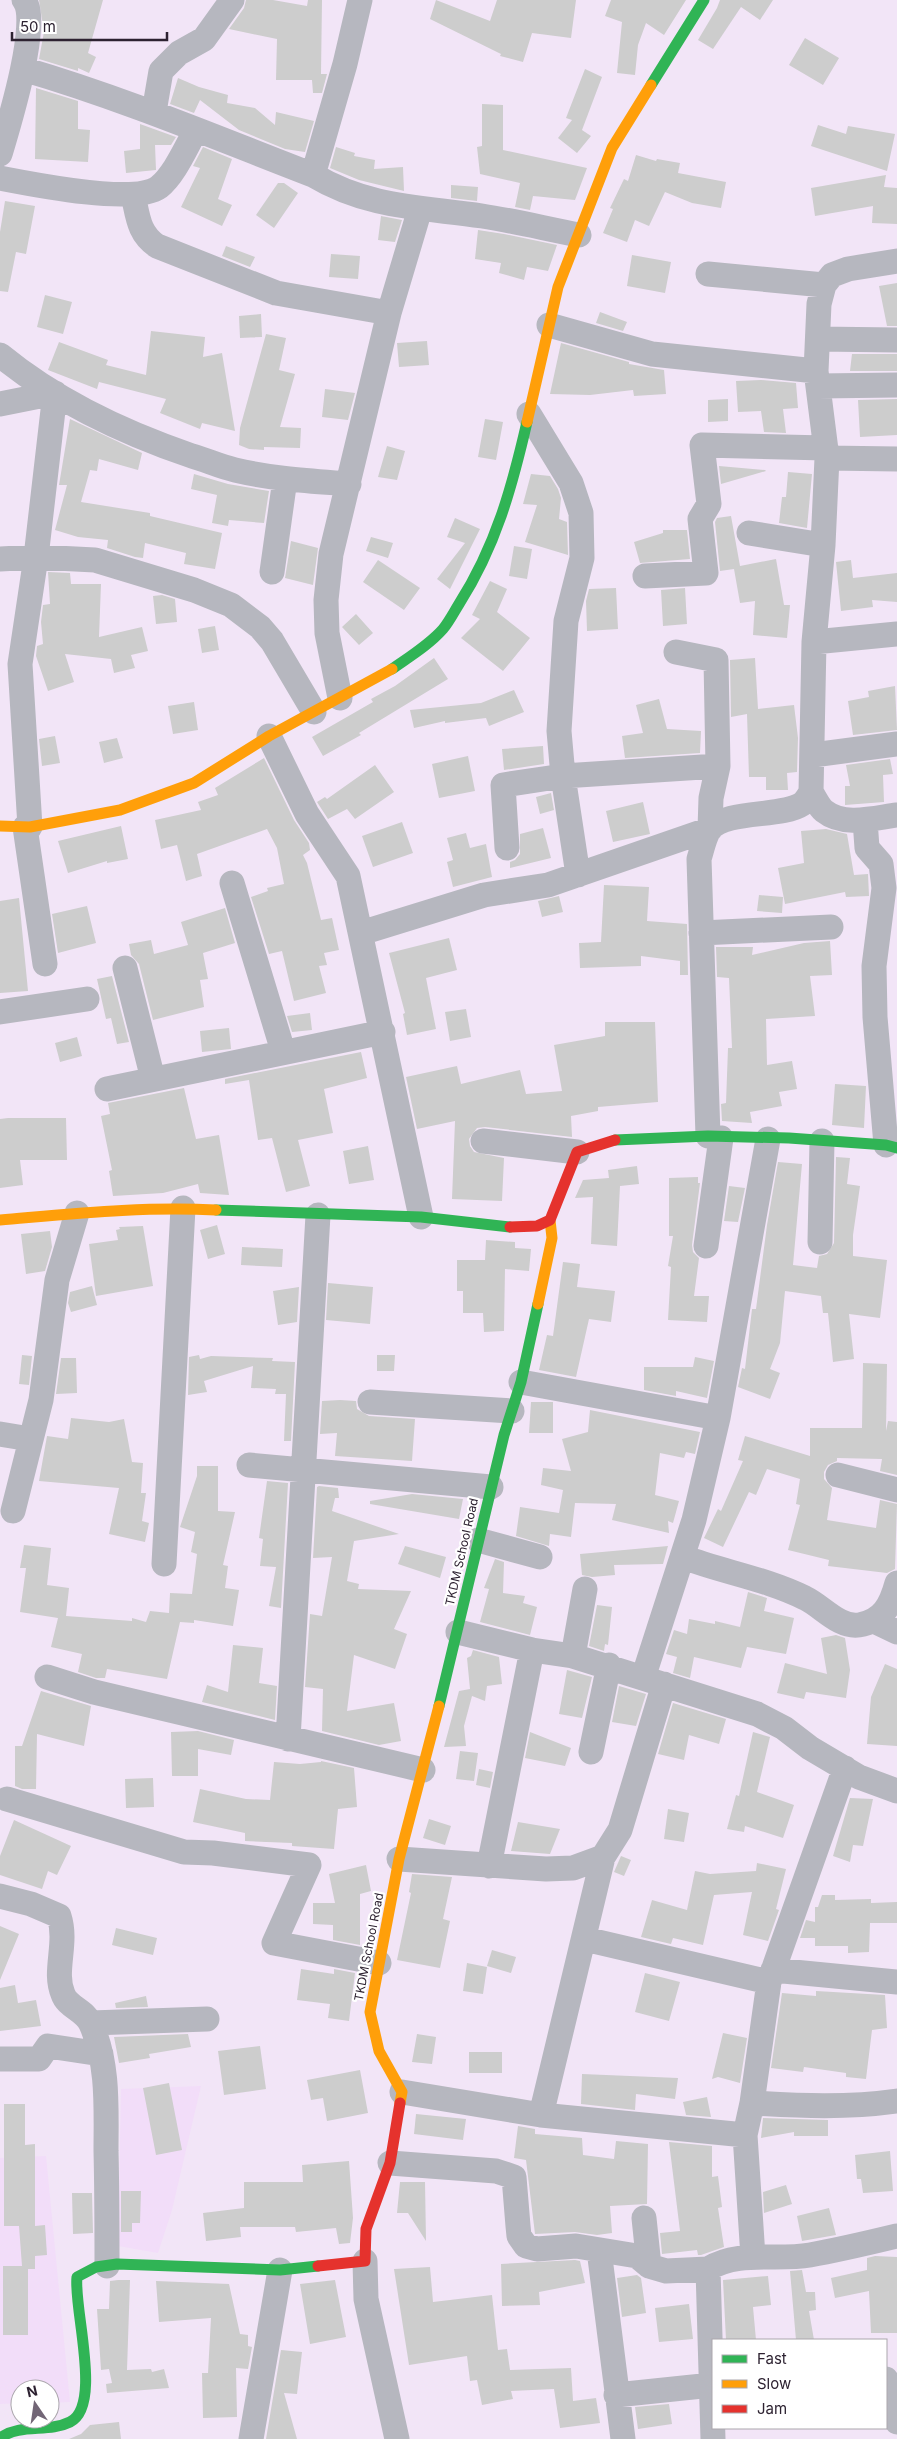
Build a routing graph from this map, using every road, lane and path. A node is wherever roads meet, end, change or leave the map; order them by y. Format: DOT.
graph roads {
  1 [pos="232,0"];
  2 [pos="360,0"];
  3 [pos="704,0"];
  4 [pos="27,2"];
  5 [pos="23,69"];
  6 [pos="154,112"];
  7 [pos="196,130"];
  8 [pos="0,154"];
  9 [pos="313,175"];
  10 [pos="0,178"];
  11 [pos="133,195"];
  12 [pos="420,209"];
  13 [pos="579,235"];
  14 [pos="897,261"];
  15 [pos="708,274"];
  16 [pos="824,285"];
  17 [pos="389,313"];
  18 [pos="549,325"];
  19 [pos="818,338"];
  20 [pos="897,340"];
  21 [pos="0,355"];
  22 [pos="817,378"];
  23 [pos="897,385"];
  24 [pos="55,394"];
  25 [pos="0,404"];
  26 [pos="529,414"];
  27 [pos="827,453"];
  28 [pos="897,459"];
  29 [pos="286,479"];
  30 [pos="349,484"];
  31 [pos="749,533"];
  32 [pos="823,545"];
  33 [pos="36,557"];
  34 [pos="0,559"];
  35 [pos="272,572"];
  36 [pos="645,576"];
  37 [pos="897,634"];
  38 [pos="814,642"];
  39 [pos="676,652"];
  40 [pos="340,698"];
  41 [pos="314,712"];
  42 [pos="269,736"];
  43 [pos="897,744"];
  44 [pos="813,754"];
  45 [pos="718,766"];
  46 [pos="563,776"];
  47 [pos="812,792"];
  48 [pos="897,815"];
  49 [pos="865,820"];
  50 [pos="0,826"];
  51 [pos="28,827"];
  52 [pos="710,829"];
  53 [pos="507,848"];
  54 [pos="578,875"];
  55 [pos="232,883"];
  56 [pos="831,927"];
  57 [pos="361,933"];
  58 [pos="701,933"];
  59 [pos="45,964"];
  60 [pos="125,968"];
  61 [pos="87,999"];
  62 [pos="0,1012"];
  63 [pos="383,1032"];
  64 [pos="283,1051"];
  65 [pos="153,1079"];
  66 [pos="107,1089"];
  67 [pos="714,1137"];
  68 [pos="768,1139"];
  69 [pos="483,1141"];
  70 [pos="822,1141"];
  71 [pos="892,1146"];
  72 [pos="577,1152"];
  73 [pos="183,1208"];
  74 [pos="77,1213"];
  75 [pos="318,1215"];
  76 [pos="421,1217"];
  77 [pos="0,1220"];
  78 [pos="550,1220"];
  79 [pos="820,1242"];
  80 [pos="706,1246"];
  81 [pos="521,1382"];
  82 [pos="370,1402"];
  83 [pos="512,1411"];
  84 [pos="718,1418"];
  85 [pos="0,1434"];
  86 [pos="30,1439"];
  87 [pos="249,1465"];
  88 [pos="304,1470"];
  89 [pos="838,1475"];
  90 [pos="491,1487"];
  91 [pos="897,1490"];
  92 [pos="13,1511"];
  93 [pos="478,1540"];
  94 [pos="683,1556"];
  95 [pos="540,1557"];
  96 [pos="164,1564"];
  97 [pos="897,1583"];
  98 [pos="585,1589"];
  99 [pos="874,1621"];
  100 [pos="458,1632"];
  101 [pos="897,1632"];
  102 [pos="532,1650"];
  103 [pos="573,1656"];
  104 [pos="609,1665"];
  105 [pos="47,1677"];
  106 [pos="653,1681"];
  107 [pos="288,1739"];
  108 [pos="590,1752"];
  109 [pos="845,1768"];
  110 [pos="423,1770"];
  111 [pos="897,1791"];
  112 [pos="7,1798"];
  113 [pos="603,1857"];
  114 [pos="399,1859"];
  115 [pos="489,1866"];
  116 [pos="0,1896"];
  117 [pos="585,1939"];
  118 [pos="379,1964"];
  119 [pos="771,1976"];
  120 [pos="897,1982"];
  121 [pos="207,2019"];
  122 [pos="91,2023"];
  123 [pos="101,2054"];
  124 [pos="0,2059"];
  125 [pos="402,2092"];
  126 [pos="897,2101"];
  127 [pos="752,2104"];
  128 [pos="540,2114"];
  129 [pos="745,2135"];
  130 [pos="390,2164"];
  131 [pos="644,2218"];
  132 [pos="897,2236"];
  133 [pos="599,2250"];
  134 [pos="753,2257"];
  135 [pos="365,2261"];
  136 [pos="107,2266"];
  137 [pos="649,2266"];
  138 [pos="708,2269"];
  139 [pos="280,2270"];
  140 [pos="712,2381"];
  141 [pos="887,2383"];
  142 [pos="616,2395"];
  143 [pos="897,2422"];
  144 [pos="6,2432"];
  145 [pos="708,2438"];
  146 [pos="251,2439"];
  147 [pos="397,2439"];
  148 [pos="623,2439"];
  1 -- 6 [label="street"];
  2 -- 9 [label="street"];
  3 -- 13 [label="street"];
  4 -- 5 [label="street"];
  5 -- 6 [label="street"];
  5 -- 8 [label="street"];
  6 -- 7 [label="street"];
  7 -- 9 [label="street"];
  7 -- 11 [label="street"];
  9 -- 12 [label="street"];
  10 -- 11 [label="street"];
  11 -- 17 [label="street"];
  12 -- 13 [label="street"];
  12 -- 17 [label="street"];
  13 -- 18 [label="street"];
  14 -- 16 [label="street"];
  15 -- 16 [label="street"];
  16 -- 19 [label="street"];
  17 -- 30 [label="street"];
  18 -- 22 [label="street"];
  18 -- 26 [label="street"];
  19 -- 20 [label="street"];
  19 -- 22 [label="street"];
  21 -- 24 [label="street"];
  22 -- 23 [label="street"];
  22 -- 27 [label="street"];
  24 -- 25 [label="street"];
  24 -- 29 [label="street"];
  24 -- 33 [label="street"];
  26 -- 40 [label="street"];
  26 -- 46 [label="street"];
  27 -- 28 [label="street"];
  27 -- 32 [label="street"];
  27 -- 36 [label="street"];
  29 -- 30 [label="street"];
  29 -- 35 [label="street"];
  30 -- 40 [label="street"];
  31 -- 32 [label="street"];
  32 -- 38 [label="street"];
  33 -- 34 [label="street"];
  33 -- 41 [label="street"];
  33 -- 51 [label="street"];
  37 -- 38 [label="street"];
  38 -- 44 [label="street"];
  39 -- 45 [label="street"];
  40 -- 41 [label="street"];
  41 -- 42 [label="street"];
  42 -- 51 [label="street"];
  42 -- 57 [label="street"];
  43 -- 44 [label="street"];
  44 -- 47 [label="street"];
  45 -- 46 [label="street"];
  45 -- 52 [label="street"];
  46 -- 53 [label="street"];
  46 -- 54 [label="street"];
  47 -- 49 [label="street"];
  47 -- 52 [label="street"];
  48 -- 49 [label="street"];
  49 -- 71 [label="street"];
  50 -- 51 [label="street"];
  51 -- 59 [label="street"];
  52 -- 54 [label="street"];
  52 -- 58 [label="street"];
  54 -- 57 [label="street"];
  55 -- 64 [label="street"];
  56 -- 58 [label="street"];
  57 -- 63 [label="street"];
  58 -- 67 [label="street"];
  60 -- 65 [label="street"];
  61 -- 62 [label="street"];
  63 -- 64 [label="street"];
  63 -- 76 [label="street"];
  64 -- 65 [label="street"];
  65 -- 66 [label="street"];
  67 -- 68 [label="street"];
  67 -- 72 [label="street"];
  67 -- 80 [label="street"];
  68 -- 70 [label="street"];
  68 -- 84 [label="street"];
  69 -- 72 [label="street"];
  70 -- 71 [label="street"];
  70 -- 79 [label="street"];
  72 -- 78 [label="street"];
  73 -- 74 [label="street"];
  73 -- 75 [label="street"];
  73 -- 96 [label="street"];
  74 -- 77 [label="street"];
  74 -- 86 [label="street"];
  75 -- 76 [label="street"];
  75 -- 88 [label="street"];
  76 -- 78 [label="street"];
  78 -- 81 [label="street, TKDM School Road"];
  81 -- 83 [label="street, TKDM School Road"];
  81 -- 84 [label="street"];
  82 -- 83 [label="street"];
  83 -- 90 [label="street, TKDM School Road"];
  84 -- 94 [label="street"];
  85 -- 86 [label="street"];
  86 -- 92 [label="street"];
  87 -- 88 [label="street"];
  88 -- 90 [label="street"];
  88 -- 107 [label="street"];
  89 -- 91 [label="street"];
  90 -- 93 [label="street, TKDM School Road"];
  93 -- 95 [label="street"];
  93 -- 100 [label="street, TKDM School Road"];
  94 -- 99 [label="street"];
  94 -- 106 [label="street"];
  97 -- 99 [label="street"];
  98 -- 103 [label="street"];
  99 -- 101 [label="street"];
  100 -- 102 [label="street"];
  100 -- 110 [label="street, TKDM School Road"];
  102 -- 103 [label="street"];
  102 -- 115 [label="street"];
  103 -- 104 [label="street"];
  104 -- 106 [label="street"];
  104 -- 108 [label="street"];
  105 -- 107 [label="street"];
  106 -- 109 [label="street"];
  106 -- 113 [label="street"];
  107 -- 110 [label="street"];
  109 -- 111 [label="street"];
  109 -- 119 [label="street"];
  110 -- 114 [label="street, TKDM School Road"];
  112 -- 118 [label="street"];
  113 -- 115 [label="street"];
  113 -- 117 [label="street"];
  114 -- 115 [label="street"];
  114 -- 118 [label="street, TKDM School Road"];
  116 -- 122 [label="street"];
  117 -- 119 [label="street"];
  117 -- 128 [label="street"];
  118 -- 125 [label="street, TKDM School Road"];
  119 -- 120 [label="street"];
  119 -- 127 [label="street"];
  121 -- 122 [label="street"];
  122 -- 123 [label="street"];
  123 -- 124 [label="street"];
  123 -- 136 [label="street"];
  125 -- 128 [label="street"];
  125 -- 130 [label="street"];
  126 -- 127 [label="street"];
  127 -- 129 [label="street"];
  128 -- 129 [label="street"];
  129 -- 134 [label="street"];
  130 -- 133 [label="street"];
  130 -- 135 [label="street"];
  131 -- 137 [label="street"];
  132 -- 134 [label="street"];
  133 -- 137 [label="street"];
  133 -- 142 [label="street"];
  134 -- 138 [label="street"];
  135 -- 139 [label="street"];
  135 -- 147 [label="street"];
  136 -- 139 [label="street"];
  136 -- 144 [label="street"];
  137 -- 138 [label="street"];
  138 -- 140 [label="street"];
  139 -- 146 [label="street"];
  140 -- 142 [label="street"];
  140 -- 145 [label="street"];
  141 -- 143 [label="street"];
  142 -- 148 [label="street"];
}
